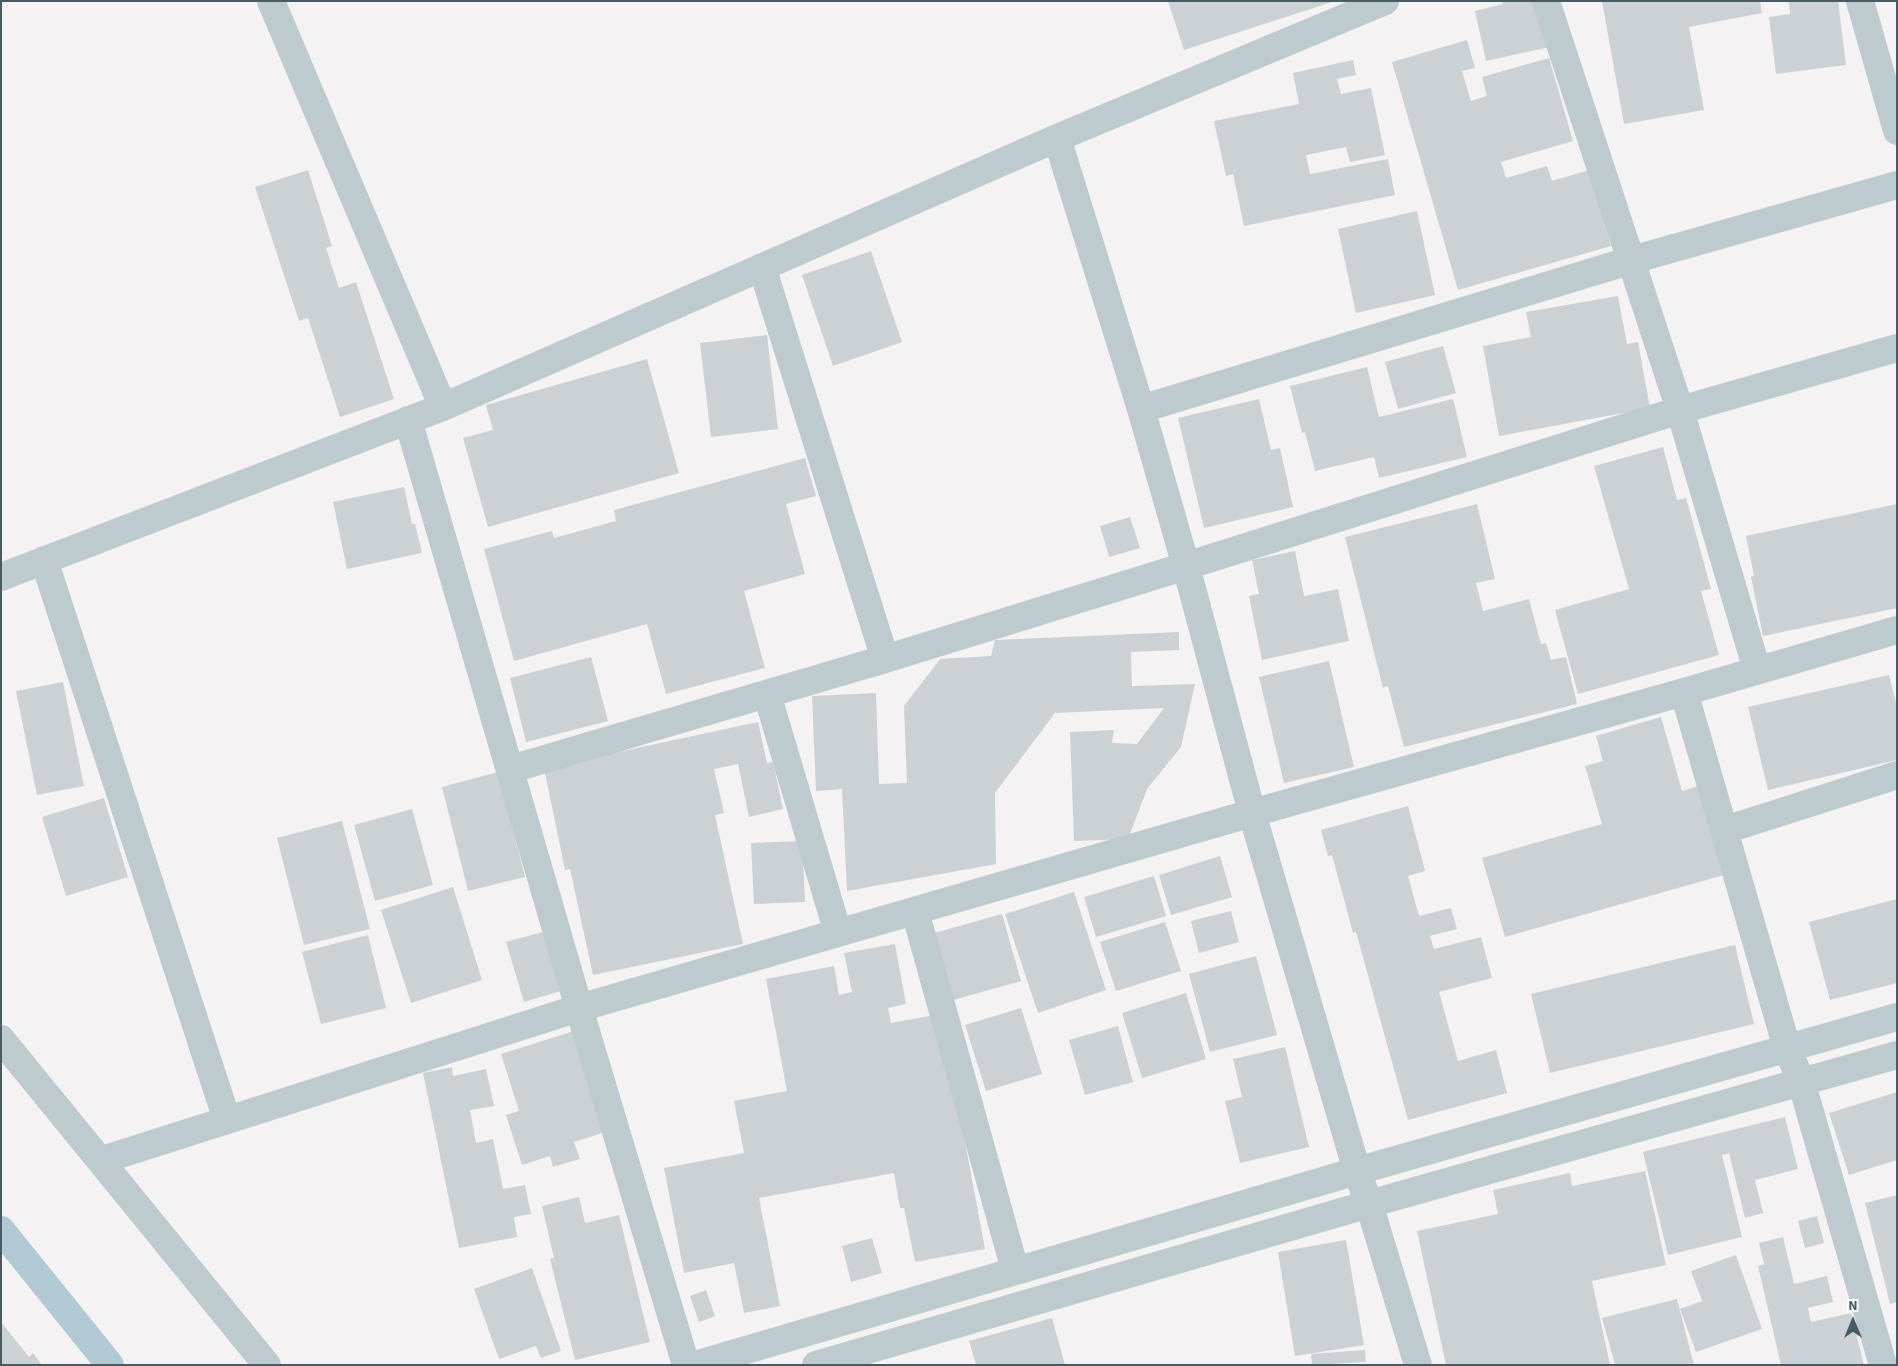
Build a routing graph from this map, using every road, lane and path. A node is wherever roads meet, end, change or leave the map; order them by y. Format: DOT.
graph roads {
  1 [pos="271,1"];
  2 [pos="1385,1"];
  3 [pos="1546,1"];
  4 [pos="1860,1"];
  5 [pos="1897,131"];
  6 [pos="1057,138"];
  7 [pos="1897,185"];
  8 [pos="1632,260"];
  9 [pos="762,267"];
  10 [pos="1897,348"];
  11 [pos="444,406"];
  12 [pos="1141,409"];
  13 [pos="1680,410"];
  14 [pos="408,420"];
  15 [pos="44,560"];
  16 [pos="1186,566"];
  17 [pos="1,577"];
  18 [pos="1897,630"];
  19 [pos="885,658"];
  20 [pos="1757,670"];
  21 [pos="1684,692"];
  22 [pos="766,694"];
  23 [pos="511,769"];
  24 [pos="1897,775"];
  25 [pos="1252,813"];
  26 [pos="1725,830"];
  27 [pos="915,910"];
  28 [pos="838,933"];
  29 [pos="579,1008"];
  30 [pos="1897,1017"];
  31 [pos="1,1039"];
  32 [pos="1787,1048"];
  33 [pos="1897,1055"];
  34 [pos="1801,1081"];
  35 [pos="227,1120"];
  36 [pos="102,1160"];
  37 [pos="1357,1171"];
  38 [pos="1369,1204"];
  39 [pos="1,1230"];
  40 [pos="1015,1270"];
  41 [pos="110,1365"];
  42 [pos="267,1365"];
  43 [pos="686,1365"];
  44 [pos="695,1365"];
  45 [pos="816,1365"];
  46 [pos="1418,1365"];
  47 [pos="1883,1365"];
  1 -- 11 [label="street"];
  2 -- 6 [label="street"];
  3 -- 8 [label="street"];
  4 -- 5 [label="street"];
  6 -- 9 [label="street"];
  6 -- 12 [label="street"];
  7 -- 8 [label="street"];
  8 -- 12 [label="street"];
  8 -- 13 [label="street"];
  9 -- 11 [label="street"];
  9 -- 19 [label="street"];
  10 -- 13 [label="street"];
  11 -- 14 [label="street"];
  12 -- 16 [label="street"];
  13 -- 16 [label="street"];
  13 -- 20 [label="street"];
  14 -- 15 [label="street"];
  14 -- 23 [label="street"];
  15 -- 17 [label="street"];
  15 -- 35 [label="street"];
  16 -- 19 [label="street"];
  16 -- 25 [label="street"];
  18 -- 20 [label="street"];
  19 -- 22 [label="street"];
  20 -- 21 [label="street"];
  21 -- 25 [label="street"];
  21 -- 26 [label="street"];
  22 -- 23 [label="street"];
  22 -- 28 [label="street"];
  23 -- 29 [label="street"];
  24 -- 26 [label="street"];
  25 -- 27 [label="street"];
  25 -- 37 [label="street"];
  26 -- 32 [label="street"];
  27 -- 28 [label="street"];
  27 -- 40 [label="street"];
  28 -- 29 [label="street"];
  29 -- 35 [label="street"];
  29 -- 43 [label="street"];
  30 -- 32 [label="street"];
  31 -- 36 [label="street"];
  32 -- 34 [label="street"];
  32 -- 37 [label="street"];
  33 -- 34 [label="street"];
  34 -- 38 [label="street"];
  34 -- 47 [label="street"];
  35 -- 36 [label="street"];
  36 -- 42 [label="street"];
  37 -- 38 [label="street"];
  37 -- 40 [label="street"];
  38 -- 45 [label="street"];
  38 -- 46 [label="street"];
  39 -- 41 [label="main road"];
  40 -- 44 [label="street"];
}
